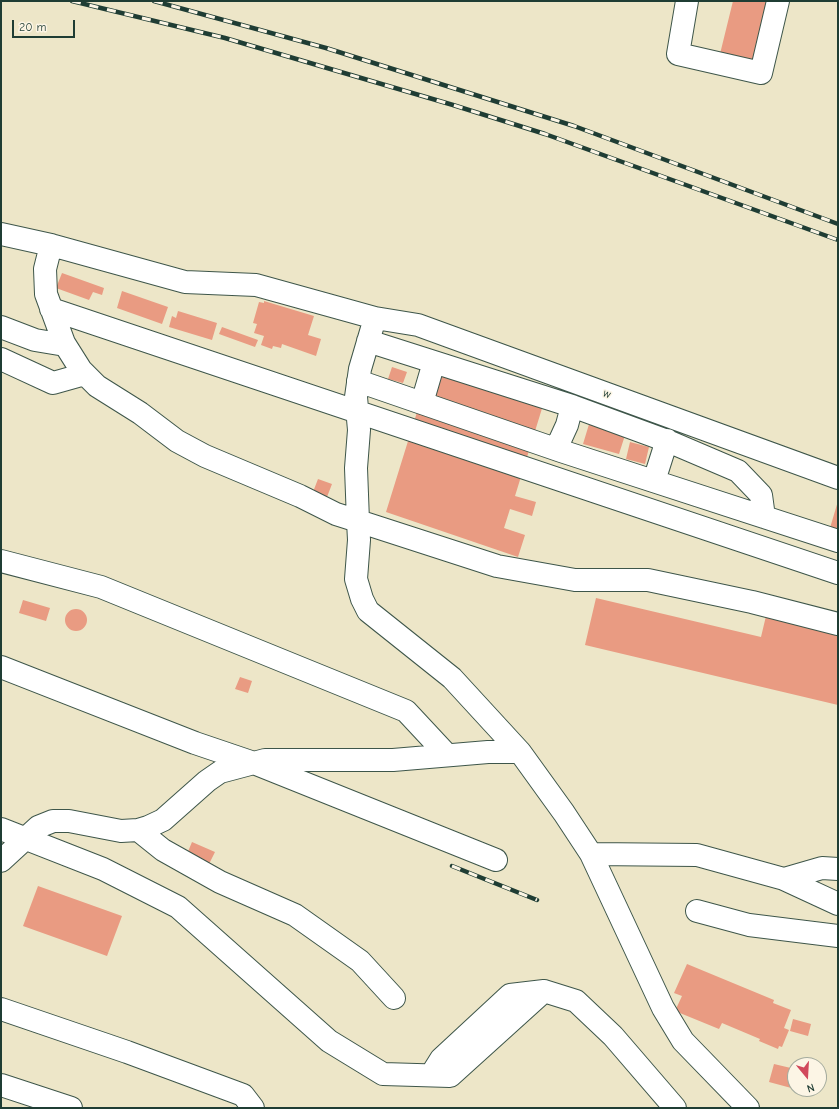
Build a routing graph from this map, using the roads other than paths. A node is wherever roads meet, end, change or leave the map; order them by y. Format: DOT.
graph roads {
  1 [pos="687,1"];
  2 [pos="778,1"];
  3 [pos="1,234"];
  4 [pos="51,245"];
  5 [pos="51,309"];
  6 [pos="375,318"];
  7 [pos="1,327"];
  8 [pos="368,341"];
  9 [pos="65,345"];
  10 [pos="1,359"];
  11 [pos="434,362"];
  12 [pos="85,374"];
  13 [pos="358,381"];
  14 [pos="422,403"];
  15 [pos="572,406"];
  16 [pos="357,412"];
  17 [pos="667,440"];
  18 [pos="556,449"];
  19 [pos="838,478"];
  20 [pos="654,481"];
  21 [pos="764,517"];
  22 [pos="358,522"];
  23 [pos="838,541"];
  24 [pos="1,561"];
  25 [pos="838,573"];
  26 [pos="838,624"];
  27 [pos="1,667"];
  28 [pos="520,752"];
  29 [pos="447,755"];
  30 [pos="254,763"];
  31 [pos="1,829"];
  32 [pos="138,830"];
  33 [pos="25,839"];
  34 [pos="590,854"];
  35 [pos="496,860"];
  36 [pos="1,861"];
  37 [pos="838,869"];
  38 [pos="784,879"];
  39 [pos="838,904"];
  40 [pos="697,911"];
  41 [pos="838,936"];
  42 [pos="394,998"];
  43 [pos="1,1009"];
  44 [pos="1,1085"];
  45 [pos="71,1108"];
  46 [pos="253,1108"];
  47 [pos="675,1108"];
  48 [pos="748,1108"];
  1 -- 2 [label="lane"];
  3 -- 4 [label="lane, w"];
  4 -- 5 [label="lane"];
  4 -- 6 [label="lane, w"];
  5 -- 9 [label="lane"];
  5 -- 16 [label="lane"];
  6 -- 8 [label="lane"];
  6 -- 19 [label="lane, w"];
  7 -- 9 [label="lane"];
  8 -- 11 [label="lane"];
  8 -- 13 [label="lane"];
  9 -- 12 [label="lane"];
  10 -- 12 [label="lane"];
  11 -- 14 [label="lane"];
  11 -- 15 [label="lane"];
  12 -- 22 [label="lane"];
  13 -- 14 [label="lane"];
  13 -- 16 [label="lane"];
  14 -- 18 [label="lane"];
  15 -- 17 [label="lane"];
  15 -- 18 [label="lane"];
  16 -- 22 [label="lane"];
  16 -- 25 [label="lane"];
  17 -- 20 [label="lane"];
  17 -- 21 [label="lane"];
  18 -- 20 [label="lane"];
  20 -- 21 [label="lane"];
  21 -- 23 [label="lane"];
  22 -- 26 [label="lane"];
  22 -- 28 [label="lane"];
  24 -- 29 [label="lane"];
  27 -- 30 [label="lane"];
  28 -- 29 [label="lane"];
  28 -- 34 [label="lane"];
  29 -- 30 [label="lane"];
  30 -- 32 [label="lane"];
  30 -- 35 [label="lane"];
  31 -- 33 [label="lane"];
  32 -- 33 [label="lane"];
  32 -- 42 [label="lane"];
  33 -- 36 [label="lane"];
  33 -- 47 [label="lane"];
  34 -- 38 [label="lane"];
  34 -- 48 [label="lane"];
  37 -- 38 [label="lane"];
  38 -- 39 [label="lane"];
  40 -- 41 [label="lane"];
  43 -- 46 [label="lane"];
  44 -- 45 [label="lane"];
}
